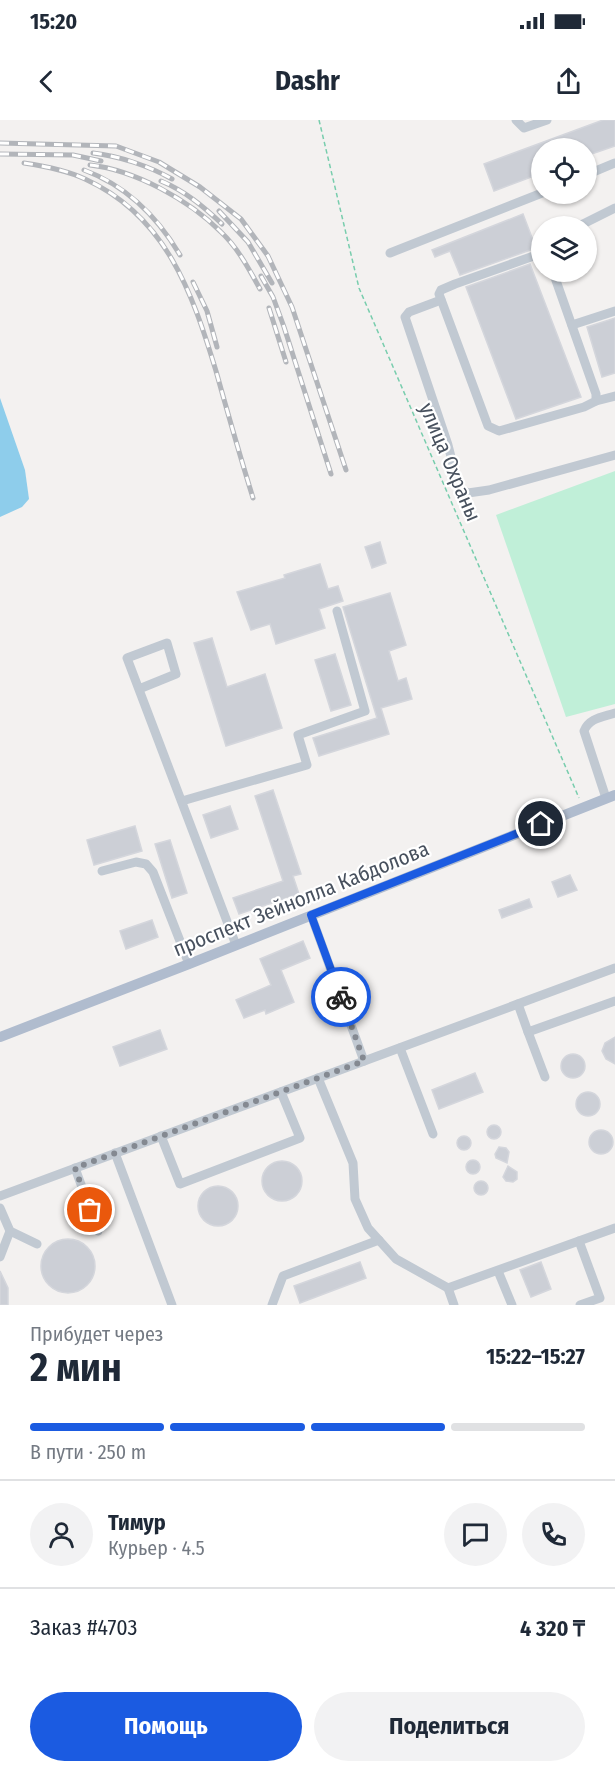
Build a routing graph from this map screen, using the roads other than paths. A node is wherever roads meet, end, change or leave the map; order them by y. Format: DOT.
graph roads {
  1 [pos="516,120"];
  2 [pos="547,120"];
  3 [pos="615,163"];
  4 [pos="597,170"];
  5 [pos="531,197"];
  6 [pos="615,208"];
  7 [pos="597,217"];
  8 [pos="390,253"];
  9 [pos="531,257"];
  10 [pos="557,282"];
  11 [pos="441,300"];
  12 [pos="615,311"];
  13 [pos="572,325"];
  14 [pos="615,396"];
  15 [pos="596,401"];
  16 [pos="615,454"];
  17 [pos="337,610"];
  18 [pos="139,689"];
  19 [pos="615,713"];
  20 [pos="611,796"];
  21 [pos="182,801"];
  22 [pos="102,871"];
  23 [pos="311,915"];
  24 [pos="236,945"];
  25 [pos="189,964"];
  26 [pos="615,968"];
  27 [pos="615,1000"];
  28 [pos="518,1004"];
  29 [pos="528,1032"];
  30 [pos="0,1037"];
  31 [pos="400,1048"];
  32 [pos="364,1061"];
  33 [pos="545,1077"];
  34 [pos="318,1078"];
  35 [pos="281,1092"];
  36 [pos="432,1134"];
  37 [pos="161,1136"];
  38 [pos="116,1153"];
  39 [pos="75,1168"];
  40 [pos="0,1196"];
  41 [pos="0,1208"];
  42 [pos="615,1228"];
  43 [pos="98,1231"];
  44 [pos="10,1232"];
  45 [pos="379,1240"];
  46 [pos="579,1240"];
  47 [pos="37,1244"];
  48 [pos="0,1257"];
  49 [pos="498,1271"];
  50 [pos="447,1288"];
  51 [pos="172,1305"];
  52 [pos="272,1305"];
  53 [pos="454,1305"];
  54 [pos="512,1305"];
  55 [pos="580,1305"];
  1 -- 2 [label="lane"];
  3 -- 4 [label="lane"];
  5 -- 8 [label="lane"];
  6 -- 7 [label="lane"];
  9 -- 11 [label="lane"];
  10 -- 13 [label="lane"];
  11 -- 15 [label="lane"];
  11 -- 16 [label="lane"];
  12 -- 13 [label="lane"];
  13 -- 15 [label="lane"];
  14 -- 15 [label="lane"];
  17 -- 21 [label="lane"];
  18 -- 18 [label="lane"];
  18 -- 21 [label="lane"];
  19 -- 20 [label="lane"];
  20 -- 23 [label="main road, проспект Зейнолла Кабдолова"];
  21 -- 24 [label="lane"];
  22 -- 25 [label="lane"];
  23 -- 24 [label="main road, проспект Зейнолла Кабдолова"];
  23 -- 32 [label="lane"];
  24 -- 25 [label="main road, проспект Зейнолла Кабдолова"];
  25 -- 30 [label="main road, проспект Зейнолла Кабдолова"];
  26 -- 28 [label="lane"];
  27 -- 29 [label="lane"];
  28 -- 29 [label="lane"];
  28 -- 31 [label="lane"];
  29 -- 33 [label="lane"];
  31 -- 32 [label="lane"];
  31 -- 36 [label="lane"];
  32 -- 34 [label="lane"];
  34 -- 35 [label="lane"];
  34 -- 45 [label="lane"];
  35 -- 37 [label="lane"];
  35 -- 37 [label="lane"];
  37 -- 38 [label="lane"];
  38 -- 39 [label="lane"];
  38 -- 51 [label="lane"];
  39 -- 40 [label="lane"];
  39 -- 43 [label="lane"];
  41 -- 44 [label="lane"];
  42 -- 46 [label="lane"];
  44 -- 47 [label="lane"];
  44 -- 48 [label="lane"];
  45 -- 50 [label="lane"];
  45 -- 52 [label="lane"];
  46 -- 49 [label="lane"];
  46 -- 55 [label="lane"];
  49 -- 50 [label="lane"];
  49 -- 54 [label="lane"];
  50 -- 53 [label="lane"];
}
